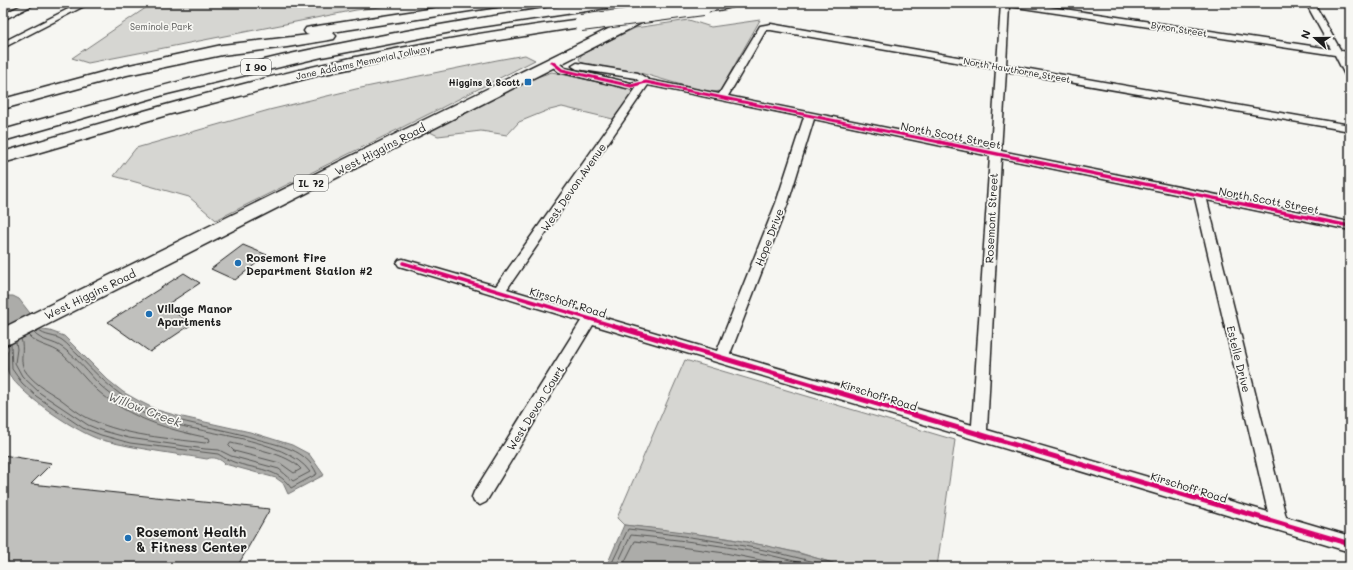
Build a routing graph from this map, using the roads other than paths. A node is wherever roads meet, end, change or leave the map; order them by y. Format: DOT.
graph roads {
  1 [pos="33,3"];
  2 [pos="86,3"];
  3 [pos="496,3"];
  4 [pos="613,3"];
  5 [pos="671,3"];
  6 [pos="731,3"];
  7 [pos="1005,3"];
  8 [pos="1008,3"];
  9 [pos="1310,3"];
  10 [pos="512,16"];
  11 [pos="3,17"];
  12 [pos="3,44"];
  13 [pos="222,50"];
  14 [pos="1338,53"];
  15 [pos="1350,55"];
  16 [pos="552,62"];
  17 [pos="1000,67"];
  18 [pos="1350,75"];
  19 [pos="646,82"];
  20 [pos="722,97"];
  21 [pos="3,104"];
  22 [pos="810,116"];
  23 [pos="1350,128"];
  24 [pos="3,136"];
  25 [pos="995,153"];
  26 [pos="3,158"];
  27 [pos="1200,196"];
  28 [pos="1350,226"];
  29 [pos="402,262"];
  30 [pos="499,291"];
  31 [pos="590,318"];
  32 [pos="3,337"];
  33 [pos="722,357"];
  34 [pos="979,434"];
  35 [pos="480,497"];
  36 [pos="1279,523"];
  37 [pos="1350,544"];
  1 -- 11 [label="street"];
  2 -- 12 [label="street"];
  3 -- 13 [label="highway"];
  4 -- 10 [label="highway, Jane Addams Memorial Tollway / I 90"];
  5 -- 16 [label="main road, West Higgins Road / IL 72"];
  6 -- 26 [label="highway, Jane Addams Memorial Tollway / I 90, bridge"];
  7 -- 17 [label="street, Rosemont Street"];
  8 -- 14 [label="street, Byron Street"];
  9 -- 14 [label="street"];
  10 -- 13 [label="highway, Jane Addams Memorial Tollway / I 90"];
  10 -- 24 [label="highway, Jane Addams Memorial Tollway / I 90"];
  13 -- 21 [label="highway, Jane Addams Memorial Tollway / I 90"];
  14 -- 15 [label="street, Byron Street"];
  14 -- 18 [label="street"];
  16 -- 19 [label="street, North Scott Street"];
  16 -- 32 [label="main road, West Higgins Road / IL 72"];
  17 -- 20 [label="street, North Hawthorne Street"];
  17 -- 23 [label="street, North Hawthorne Street"];
  17 -- 25 [label="street, Rosemont Street"];
  19 -- 20 [label="street, North Scott Street"];
  19 -- 30 [label="street, West Devon Avenue"];
  20 -- 22 [label="street, North Scott Street"];
  22 -- 25 [label="street, North Scott Street"];
  22 -- 33 [label="street, Hope Drive"];
  25 -- 27 [label="street, North Scott Street"];
  25 -- 34 [label="street, Rosemont Street"];
  27 -- 28 [label="street, North Scott Street"];
  27 -- 36 [label="street, Estelle Drive"];
  29 -- 30 [label="street, Kirschoff Road"];
  30 -- 31 [label="street, Kirschoff Road"];
  31 -- 33 [label="street, Kirschoff Road"];
  31 -- 35 [label="street, West Devon Court"];
  33 -- 34 [label="street, Kirschoff Road"];
  34 -- 36 [label="street, Kirschoff Road"];
  36 -- 37 [label="street, Kirschoff Road"];
}
